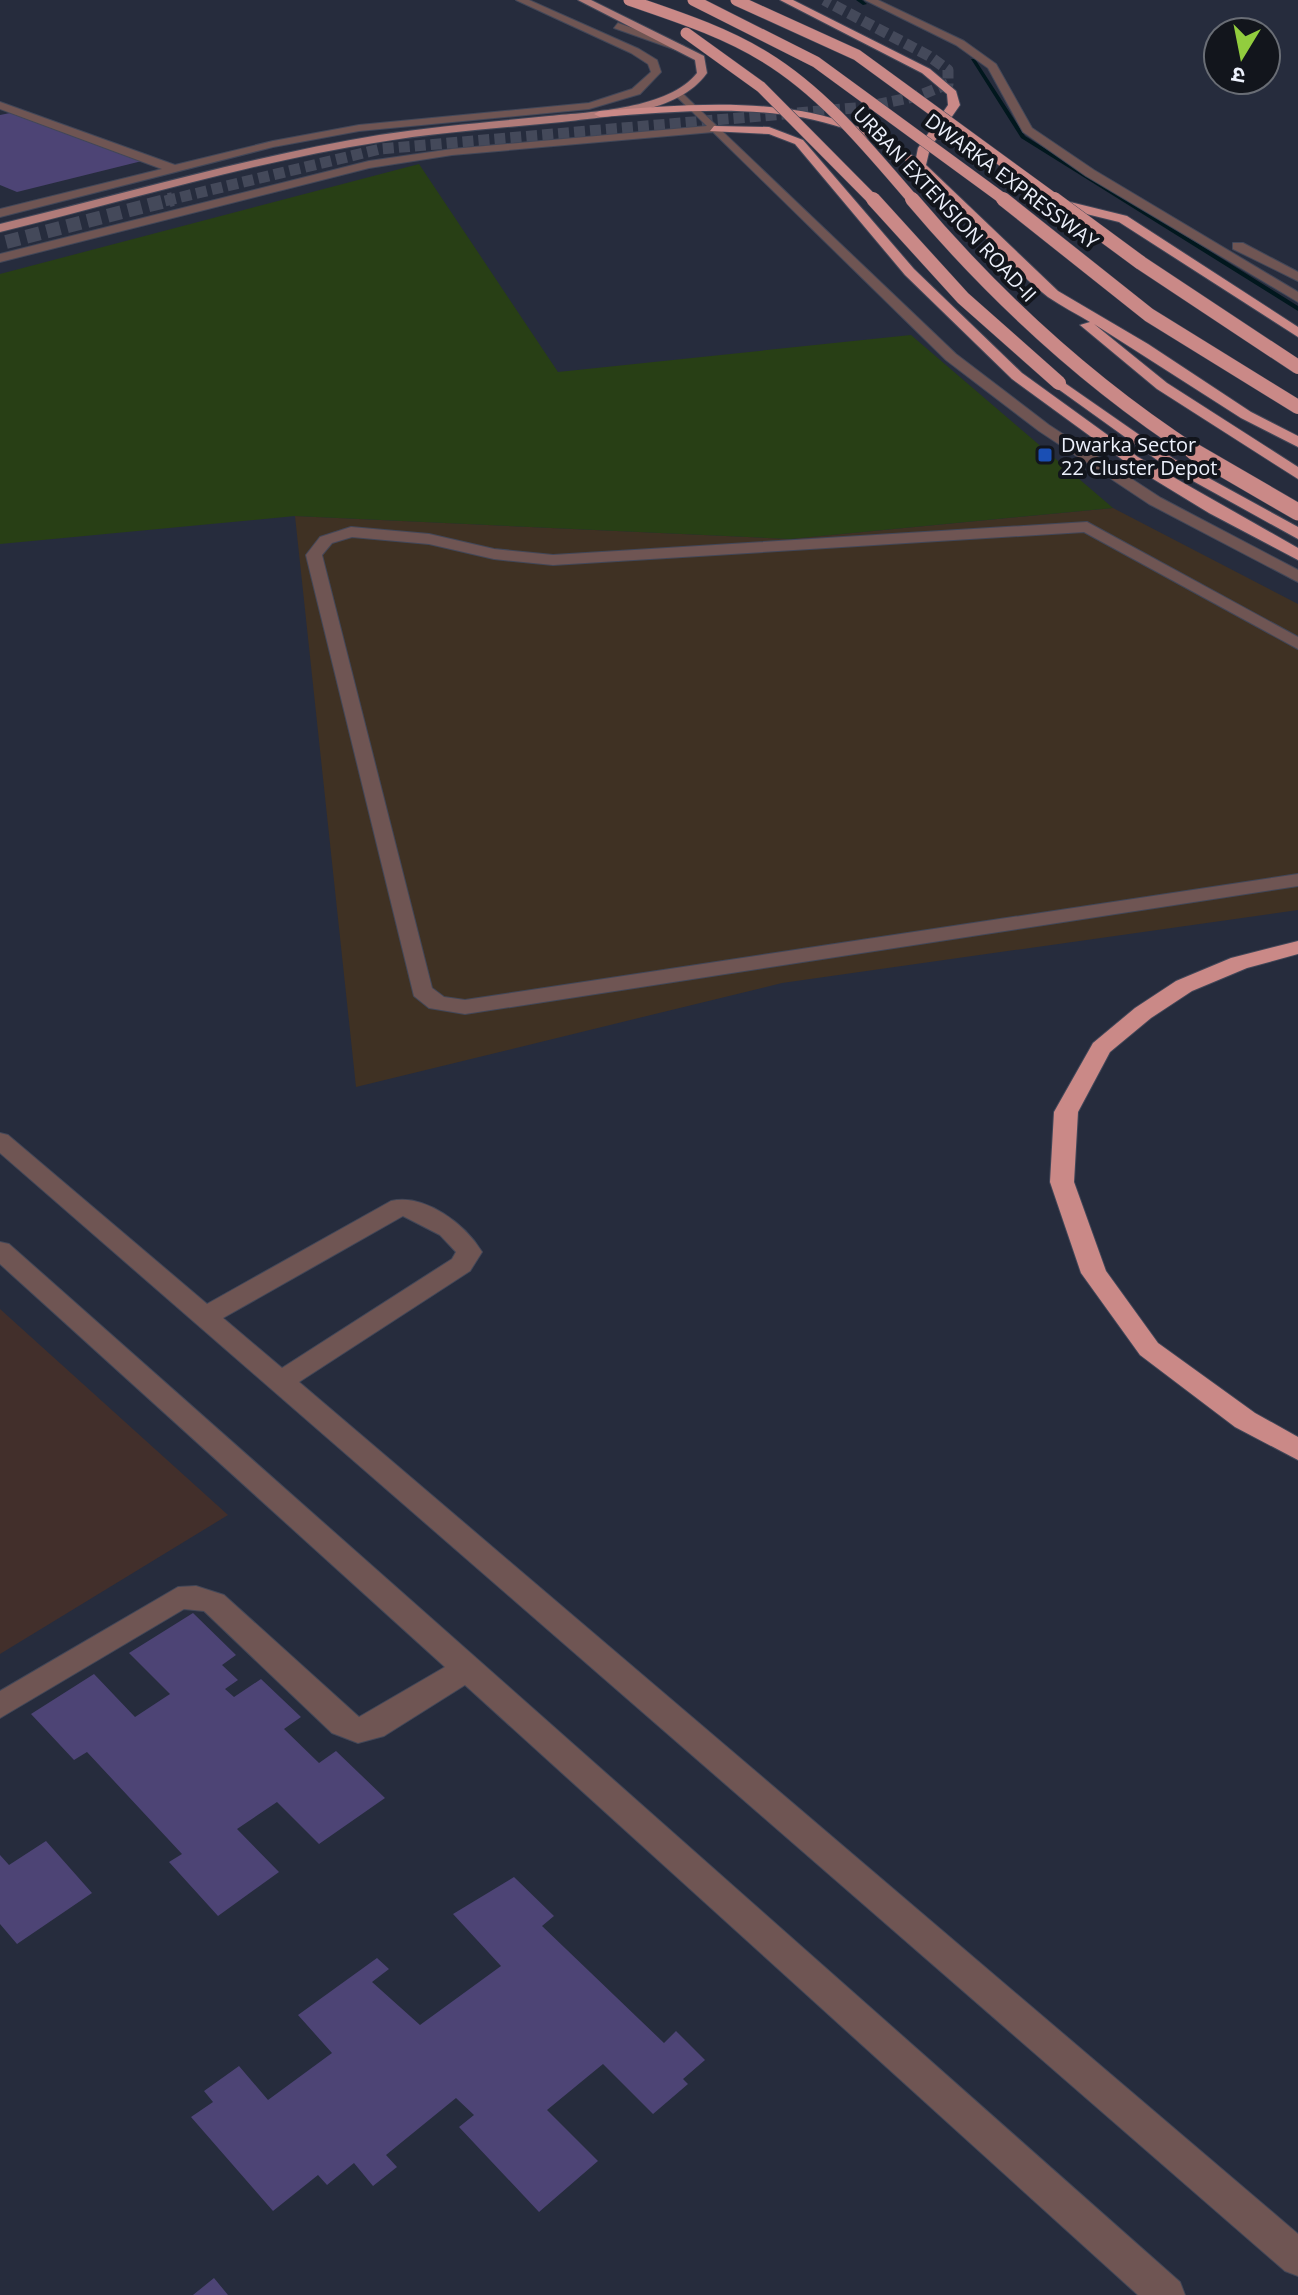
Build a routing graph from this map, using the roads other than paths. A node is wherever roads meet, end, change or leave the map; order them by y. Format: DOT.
graph roads {
  1 [pos="521,0"];
  2 [pos="583,0"];
  3 [pos="629,0"];
  4 [pos="693,0"];
  5 [pos="736,0"];
  6 [pos="785,0"];
  7 [pos="870,0"];
  8 [pos="569,6"];
  9 [pos="680,48"];
  10 [pos="680,94"];
  11 [pos="0,105"];
  12 [pos="695,107"];
  13 [pos="600,114"];
  14 [pos="714,129"];
  15 [pos="857,132"];
  16 [pos="814,134"];
  17 [pos="799,142"];
  18 [pos="920,166"];
  19 [pos="174,169"];
  20 [pos="1062,204"];
  21 [pos="24,207"];
  22 [pos="0,213"];
  23 [pos="16,224"];
  24 [pos="0,228"];
  25 [pos="1183,228"];
  26 [pos="0,258"];
  27 [pos="1298,277"];
  28 [pos="1053,294"];
  29 [pos="1298,298"];
  30 [pos="1298,333"];
  31 [pos="1298,367"];
  32 [pos="1298,407"];
  33 [pos="1298,442"];
  34 [pos="1298,474"];
  35 [pos="1298,512"];
  36 [pos="1298,534"];
  37 [pos="1298,555"];
  38 [pos="1298,577"];
  39 [pos="1298,644"];
  40 [pos="1298,880"];
  41 [pos="1298,947"];
  42 [pos="0,1140"];
  43 [pos="0,1250"];
  44 [pos="205,1317"];
  45 [pos="280,1382"];
  46 [pos="1298,1450"];
  47 [pos="467,1668"];
  48 [pos="0,1706"];
  49 [pos="1298,2258"];
  50 [pos="1166,2295"];
  1 -- 19 [label="street"];
  2 -- 9 [label="main road"];
  3 -- 15 [label="highway, URBAN EXTENSION ROAD-II, bridge"];
  3 -- 16 [label="highway, bridge"];
  4 -- 32 [label="highway, DWARKA EXPRESSWAY, bridge"];
  5 -- 20 [label="highway, DWARKA EXPRESSWAY, bridge"];
  6 -- 18 [label="highway"];
  7 -- 25 [label="street"];
  8 -- 9 [label="street"];
  9 -- 10 [label="main road"];
  10 -- 12 [label="street"];
  10 -- 13 [label="main road"];
  11 -- 19 [label="street"];
  12 -- 13 [label="highway"];
  12 -- 14 [label="street"];
  12 -- 15 [label="highway"];
  13 -- 23 [label="main road"];
  14 -- 17 [label="highway"];
  14 -- 26 [label="street"];
  14 -- 38 [label="street"];
  15 -- 16 [label="highway"];
  15 -- 18 [label="highway"];
  15 -- 35 [label="highway, URBAN EXTENSION ROAD-II, bridge"];
  16 -- 17 [label="highway"];
  16 -- 36 [label="highway, bridge"];
  17 -- 37 [label="highway"];
  18 -- 28 [label="highway"];
  19 -- 21 [label="street"];
  20 -- 30 [label="highway"];
  20 -- 31 [label="highway, DWARKA EXPRESSWAY, bridge"];
  21 -- 22 [label="street"];
  21 -- 23 [label="main road"];
  23 -- 24 [label="main road"];
  25 -- 27 [label="street"];
  25 -- 29 [label="street"];
  28 -- 33 [label="highway"];
  28 -- 34 [label="highway, URBAN EXTENSION ROAD-II"];
  39 -- 40 [label="street"];
  41 -- 46 [label="highway"];
  42 -- 44 [label="street"];
  43 -- 47 [label="street"];
  44 -- 45 [label="street"];
  44 -- 45 [label="street"];
  45 -- 49 [label="street"];
  47 -- 48 [label="street"];
  47 -- 50 [label="street"];
}
